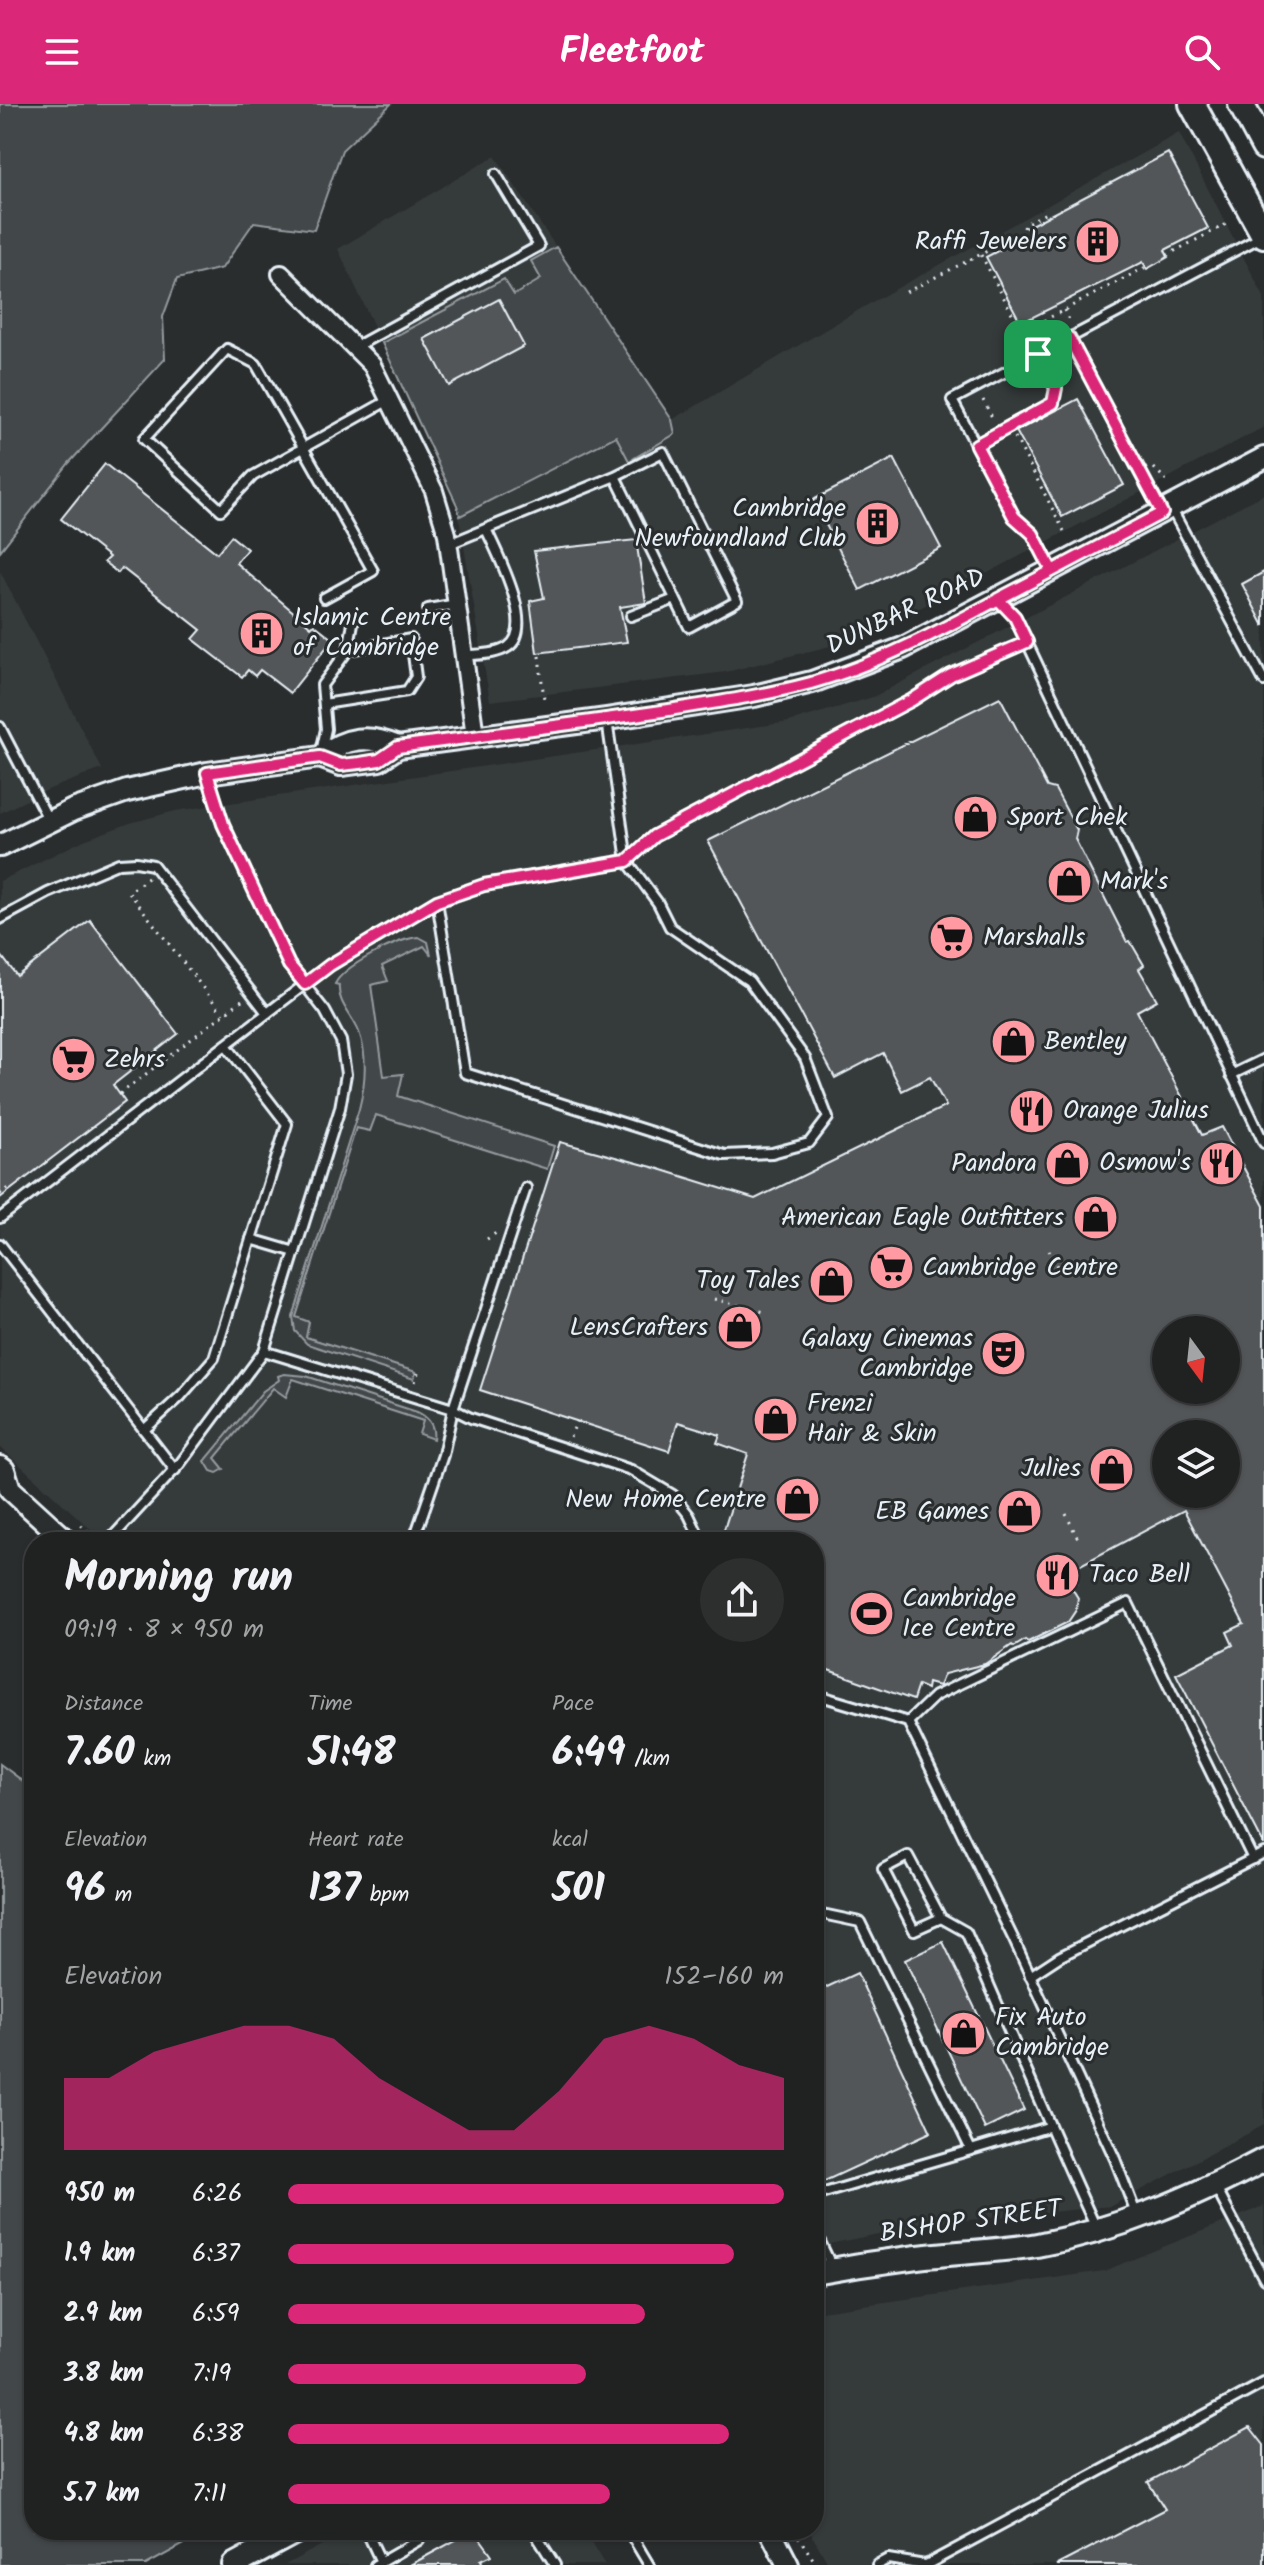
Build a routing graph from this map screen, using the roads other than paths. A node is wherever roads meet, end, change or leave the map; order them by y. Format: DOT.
graph roads {
  1 [pos="1192,104"];
  2 [pos="1241,104"];
  3 [pos="1264,147"];
  4 [pos="496,174"];
  5 [pos="1264,235"];
  6 [pos="281,274"];
  7 [pos="1069,338"];
  8 [pos="355,347"];
  9 [pos="1038,354"];
  10 [pos="389,400"];
  11 [pos="976,445"];
  12 [pos="303,448"];
  13 [pos="1264,458"];
  14 [pos="615,476"];
  15 [pos="1166,510"];
  16 [pos="486,529"];
  17 [pos="448,545"];
  18 [pos="1052,571"];
  19 [pos="324,598"];
  20 [pos="675,599"];
  21 [pos="998,599"];
  22 [pos="457,604"];
  23 [pos="428,609"];
  24 [pos="631,616"];
  25 [pos="354,618"];
  26 [pos="1027,642"];
  27 [pos="348,650"];
  28 [pos="464,656"];
  29 [pos="1264,681"];
  30 [pos="324,704"];
  31 [pos="607,719"];
  32 [pos="0,727"];
  33 [pos="475,736"];
  34 [pos="320,757"];
  35 [pos="207,773"];
  36 [pos="49,821"];
  37 [pos="0,846"];
  38 [pos="627,861"];
  39 [pos="437,901"];
  40 [pos="0,919"];
  41 [pos="305,984"];
  42 [pos="267,1013"];
  43 [pos="226,1045"];
  44 [pos="1264,1059"];
  45 [pos="1231,1075"];
  46 [pos="1264,1143"];
  47 [pos="526,1188"];
  48 [pos="0,1218"];
  49 [pos="251,1239"];
  50 [pos="0,1244"];
  51 [pos="295,1252"];
  52 [pos="264,1351"];
  53 [pos="453,1409"];
  54 [pos="144,1430"];
  55 [pos="0,1467"];
  56 [pos="175,1470"];
  57 [pos="5,1489"];
  58 [pos="56,1532"];
  59 [pos="117,1532"];
  60 [pos="416,1532"];
  61 [pos="697,1532"];
  62 [pos="824,1697"];
  63 [pos="908,1722"];
  64 [pos="1264,1853"];
  65 [pos="1253,1859"];
  66 [pos="827,1915"];
  67 [pos="941,1918"];
  68 [pos="1030,1976"];
  69 [pos="1048,2127"];
  70 [pos="971,2150"];
  71 [pos="1264,2160"];
  72 [pos="1216,2186"];
  73 [pos="824,2193"];
  74 [pos="1137,2218"];
  75 [pos="1097,2230"];
  76 [pos="824,2271"];
  77 [pos="1264,2279"];
  78 [pos="1264,2383"];
  79 [pos="280,2540"];
  80 [pos="370,2540"];
  81 [pos="419,2540"];
  82 [pos="539,2540"];
  83 [pos="634,2540"];
  84 [pos="775,2540"];
  85 [pos="378,2564"];
  86 [pos="234,2565"];
  87 [pos="555,2565"];
  88 [pos="649,2565"];
  89 [pos="788,2565"];
  90 [pos="877,2565"];
  91 [pos="925,2565"];
  1 -- 5 [label="main road"];
  2 -- 3 [label="main road"];
  4 -- 8 [label="lane"];
  5 -- 7 [label="lane"];
  6 -- 8 [label="street"];
  7 -- 9 [label="lane"];
  7 -- 15 [label="lane"];
  8 -- 10 [label="street"];
  9 -- 11 [label="lane"];
  9 -- 11 [label="lane"];
  10 -- 12 [label="lane"];
  10 -- 17 [label="street"];
  11 -- 18 [label="lane"];
  12 -- 12 [label="lane"];
  12 -- 19 [label="lane"];
  13 -- 15 [label="street, DUNBAR ROAD"];
  14 -- 16 [label="lane"];
  14 -- 20 [label="lane"];
  14 -- 20 [label="lane"];
  15 -- 18 [label="street, DUNBAR ROAD"];
  15 -- 29 [label="lane"];
  16 -- 17 [label="lane"];
  16 -- 28 [label="lane"];
  17 -- 22 [label="street"];
  18 -- 21 [label="street, DUNBAR ROAD"];
  20 -- 24 [label="lane"];
  21 -- 26 [label="lane"];
  21 -- 31 [label="street, DUNBAR ROAD"];
  22 -- 23 [label="lane"];
  22 -- 28 [label="street"];
  25 -- 27 [label="lane"];
  26 -- 38 [label="lane"];
  26 -- 45 [label="lane"];
  27 -- 30 [label="lane"];
  27 -- 30 [label="lane"];
  28 -- 33 [label="street"];
  30 -- 34 [label="lane"];
  31 -- 33 [label="street, DUNBAR ROAD"];
  31 -- 38 [label="lane"];
  32 -- 36 [label="lane"];
  33 -- 34 [label="street, DUNBAR ROAD"];
  34 -- 35 [label="street, DUNBAR ROAD"];
  35 -- 36 [label="street, DUNBAR ROAD"];
  35 -- 41 [label="lane"];
  36 -- 37 [label="street, DUNBAR ROAD"];
  38 -- 39 [label="lane"];
  38 -- 39 [label="lane"];
  39 -- 41 [label="lane"];
  40 -- 42 [label="lane"];
  41 -- 42 [label="lane"];
  41 -- 51 [label="lane"];
  42 -- 43 [label="lane"];
  43 -- 48 [label="lane"];
  43 -- 49 [label="lane"];
  44 -- 45 [label="lane"];
  45 -- 46 [label="lane"];
  47 -- 53 [label="lane"];
  49 -- 51 [label="lane"];
  49 -- 54 [label="lane"];
  50 -- 54 [label="lane"];
  51 -- 52 [label="lane"];
  52 -- 53 [label="lane"];
  52 -- 56 [label="lane"];
  53 -- 60 [label="lane"];
  53 -- 61 [label="lane"];
  54 -- 56 [label="lane"];
  55 -- 57 [label="street"];
  56 -- 59 [label="lane"];
  57 -- 58 [label="street"];
  62 -- 63 [label="lane"];
  63 -- 65 [label="lane"];
  63 -- 68 [label="lane"];
  64 -- 65 [label="lane"];
  65 -- 68 [label="lane"];
  66 -- 70 [label="lane"];
  67 -- 67 [label="lane"];
  67 -- 69 [label="lane"];
  68 -- 74 [label="lane"];
  69 -- 70 [label="lane"];
  69 -- 75 [label="lane"];
  70 -- 73 [label="lane"];
  71 -- 72 [label="main road, BISHOP STREET"];
  72 -- 74 [label="main road, BISHOP STREET"];
  72 -- 77 [label="lane"];
  74 -- 75 [label="main road, BISHOP STREET"];
  75 -- 76 [label="main road, BISHOP STREET"];
  78 -- 91 [label="lane"];
  79 -- 86 [label="main road"];
  80 -- 85 [label="lane"];
  81 -- 85 [label="lane"];
  82 -- 87 [label="lane"];
  83 -- 88 [label="lane"];
  84 -- 89 [label="street"];
  90 -- 91 [label="lane"];
}
